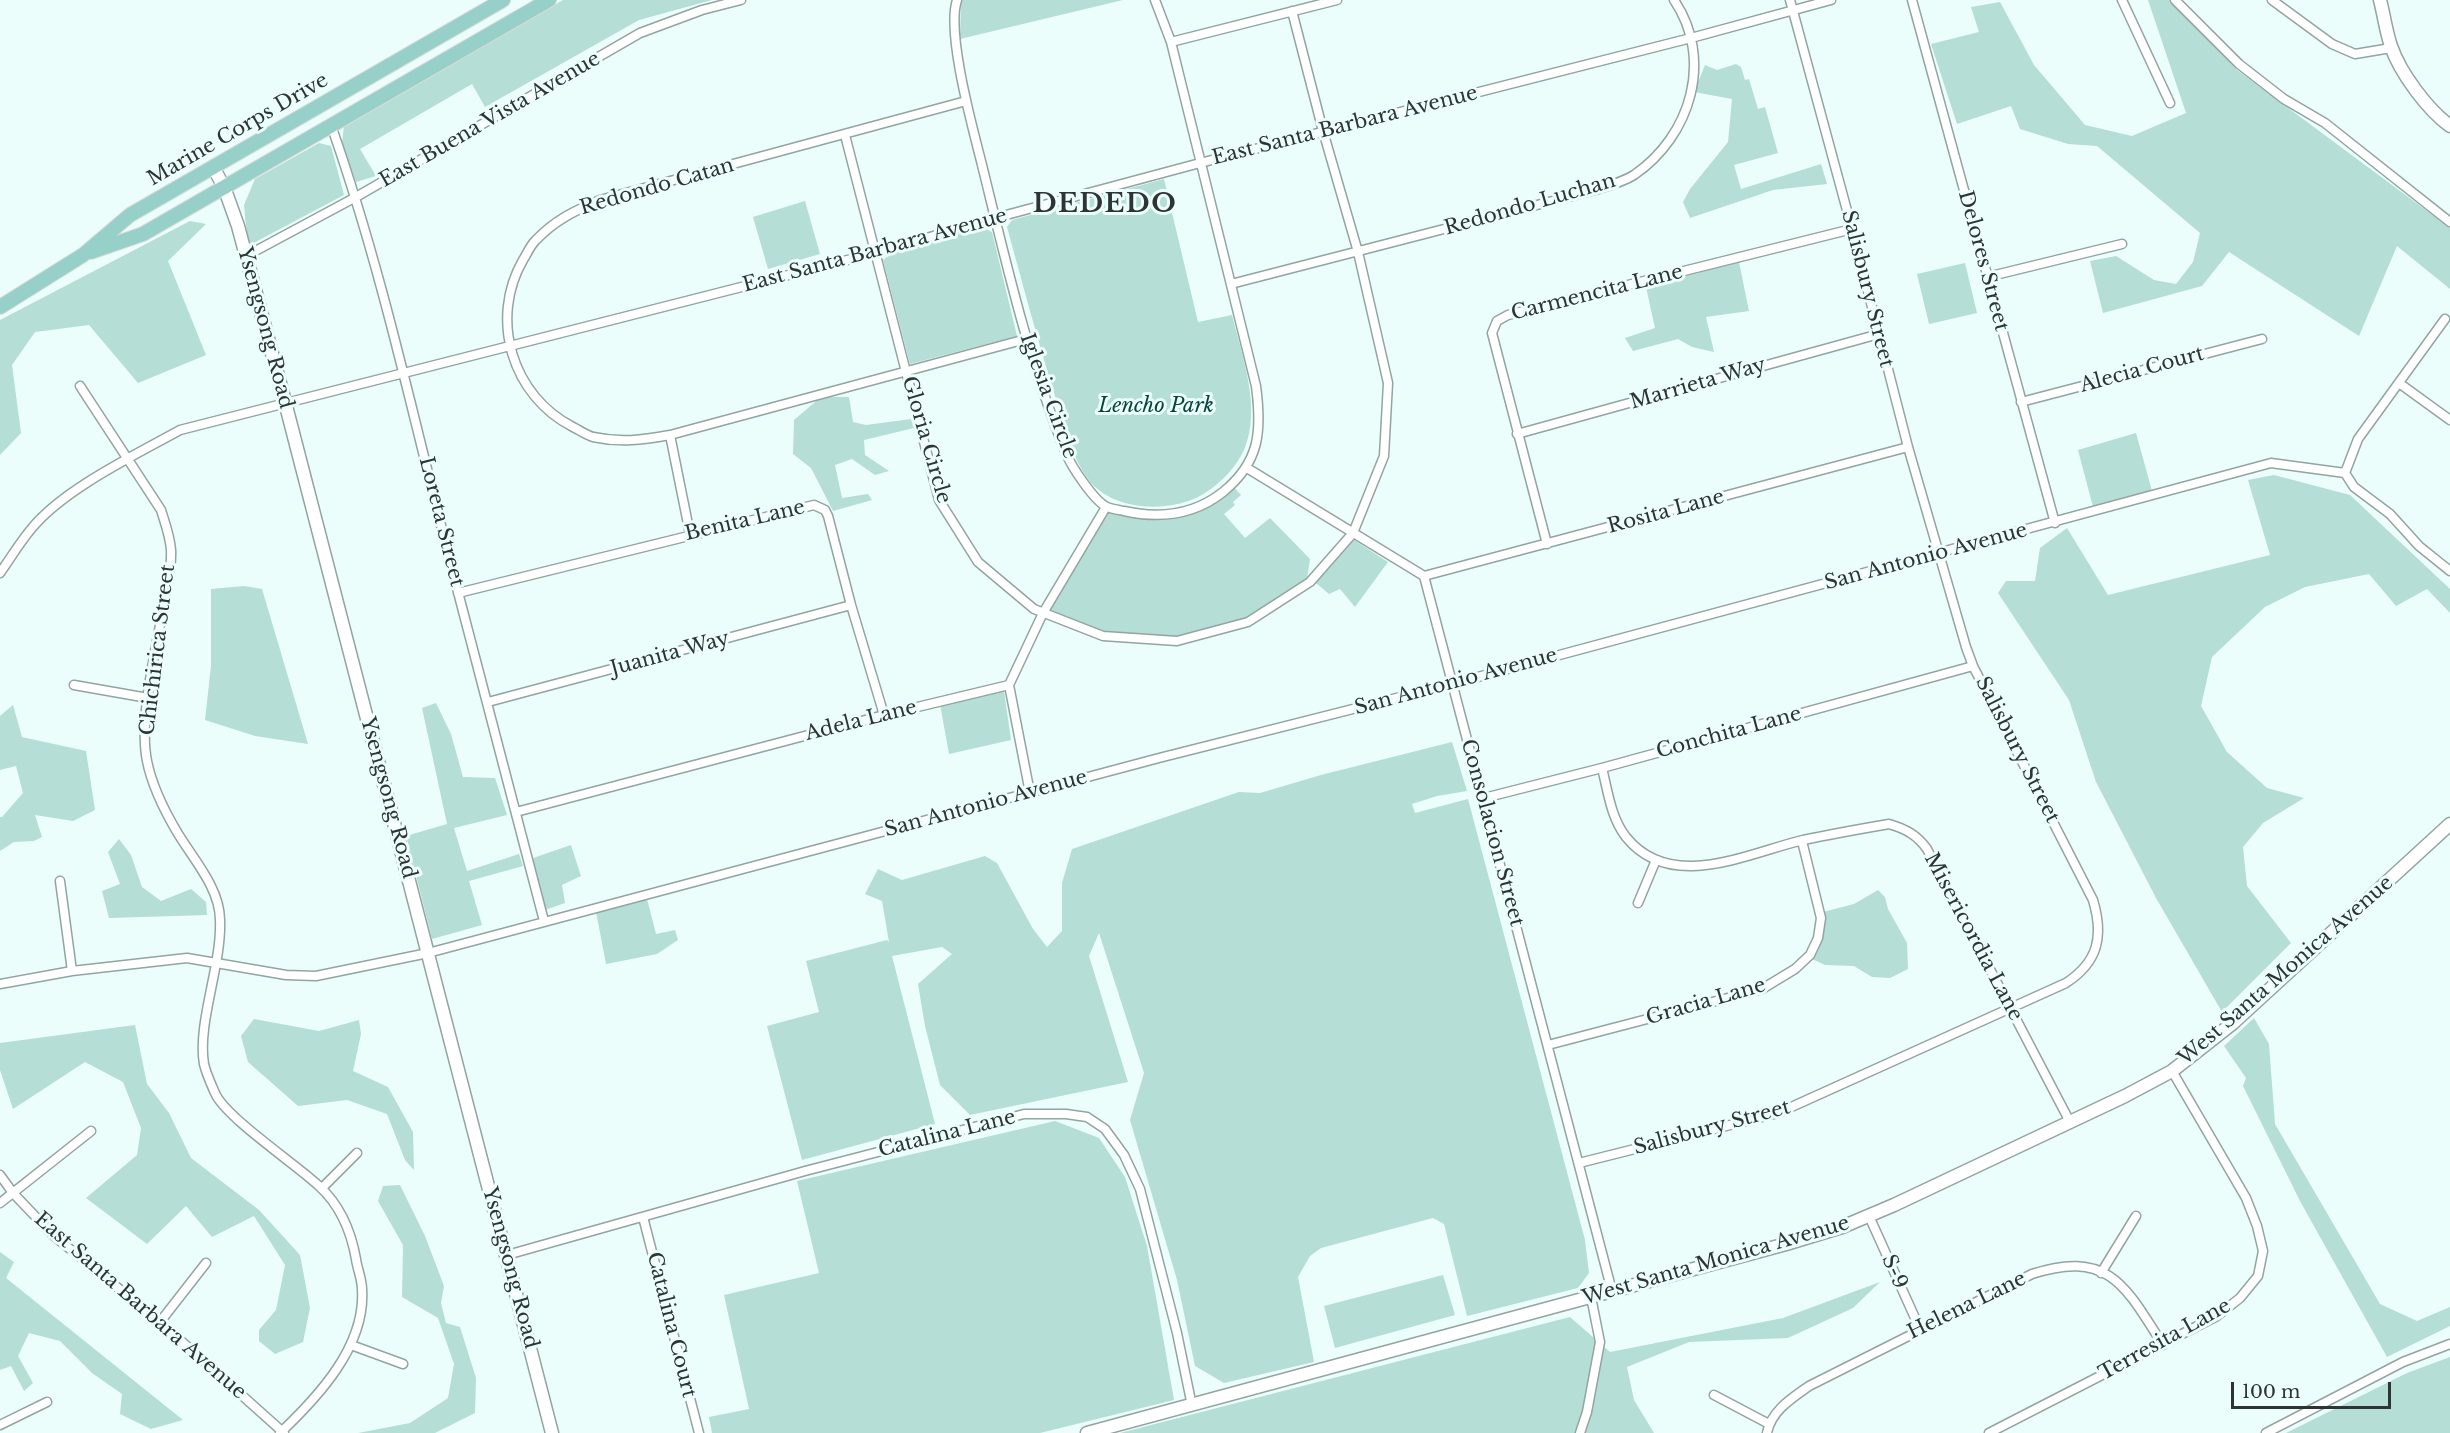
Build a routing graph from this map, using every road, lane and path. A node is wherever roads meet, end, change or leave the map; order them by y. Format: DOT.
graph roads {
  1 [pos="503,0"];
  2 [pos="549,0"];
  3 [pos="741,0"];
  4 [pos="957,0"];
  5 [pos="1155,0"];
  6 [pos="1337,0"];
  7 [pos="1674,0"];
  8 [pos="1790,0"];
  9 [pos="1831,0"];
  10 [pos="1912,0"];
  11 [pos="2122,0"];
  12 [pos="2175,0"];
  13 [pos="2272,0"];
  14 [pos="2380,0"];
  15 [pos="1793,10"];
  16 [pos="1292,11"];
  17 [pos="1690,38"];
  18 [pos="1171,42"];
  19 [pos="2391,48"];
  20 [pos="966,101"];
  21 [pos="2170,104"];
  22 [pos="331,125"];
  23 [pos="2450,126"];
  24 [pos="1323,131"];
  25 [pos="845,135"];
  26 [pos="1200,163"];
  27 [pos="213,167"];
  28 [pos="224,186"];
  29 [pos="356,197"];
  30 [pos="995,218"];
  31 [pos="2450,222"];
  32 [pos="1852,229"];
  33 [pos="2122,244"];
  34 [pos="1358,252"];
  35 [pos="875,253"];
  36 [pos="83,255"];
  37 [pos="246,256"];
  38 [pos="1987,277"];
  39 [pos="1231,284"];
  40 [pos="0,307"];
  41 [pos="2445,319"];
  42 [pos="1879,334"];
  43 [pos="1026,339"];
  44 [pos="2262,339"];
  45 [pos="509,346"];
  46 [pos="907,370"];
  47 [pos="404,372"];
  48 [pos="2399,383"];
  49 [pos="80,386"];
  50 [pos="285,402"];
  51 [pos="2021,402"];
  52 [pos="2450,420"];
  53 [pos="1518,434"];
  54 [pos="670,435"];
  55 [pos="1908,447"];
  56 [pos="127,459"];
  57 [pos="1247,468"];
  58 [pos="2345,473"];
  59 [pos="1106,507"];
  60 [pos="2055,523"];
  61 [pos="1353,533"];
  62 [pos="690,534"];
  63 [pos="1547,544"];
  64 [pos="1940,552"];
  65 [pos="2450,571"];
  66 [pos="0,573"];
  67 [pos="1424,576"];
  68 [pos="458,593"];
  69 [pos="851,605"];
  70 [pos="1043,613"];
  71 [pos="1973,666"];
  72 [pos="1452,684"];
  73 [pos="74,685"];
  74 [pos="1009,685"];
  75 [pos="148,698"];
  76 [pos="488,702"];
  77 [pos="884,715"];
  78 [pos="1602,768"];
  79 [pos="1030,793"];
  80 [pos="1484,798"];
  81 [pos="516,812"];
  82 [pos="2450,824"];
  83 [pos="1802,841"];
  84 [pos="1656,860"];
  85 [pos="60,881"];
  86 [pos="1638,903"];
  87 [pos="544,921"];
  88 [pos="428,953"];
  89 [pos="217,964"];
  90 [pos="72,971"];
  91 [pos="0,984"];
  92 [pos="2010,1010"];
  93 [pos="1548,1045"];
  94 [pos="2172,1071"];
  95 [pos="2070,1122"];
  96 [pos="91,1131"];
  97 [pos="357,1153"];
  98 [pos="1579,1163"];
  99 [pos="0,1175"];
  100 [pos="321,1188"];
  101 [pos="13,1193"];
  102 [pos="0,1203"];
  103 [pos="1869,1216"];
  104 [pos="2136,1216"];
  105 [pos="643,1217"];
  106 [pos="507,1255"];
  107 [pos="206,1263"];
  108 [pos="2101,1273"];
  109 [pos="1612,1291"];
  110 [pos="1591,1297"];
  111 [pos="159,1322"];
  112 [pos="1920,1329"];
  113 [pos="2450,1344"];
  114 [pos="351,1345"];
  115 [pos="2163,1345"];
  116 [pos="403,1364"];
  117 [pos="1714,1395"];
  118 [pos="47,1402"];
  119 [pos="1192,1406"];
  120 [pos="0,1425"];
  121 [pos="1768,1428"];
  122 [pos="282,1432"];
  123 [pos="552,1433"];
  124 [pos="699,1433"];
  125 [pos="1087,1433"];
  126 [pos="1580,1433"];
  127 [pos="1989,1433"];
  128 [pos="2266,1433"];
  1 -- 27 [label="main road, Marine Corps Drive"];
  2 -- 22 [label="main road"];
  3 -- 29 [label="street, East Buena Vista Avenue"];
  4 -- 20 [label="street, Iglesia Circle"];
  5 -- 18 [label="street"];
  6 -- 16 [label="street"];
  7 -- 17 [label="street, Redondo Luchan"];
  8 -- 15 [label="street, Salisbury Street"];
  9 -- 15 [label="street, East Santa Barbara Avenue"];
  10 -- 38 [label="street, Delores Street"];
  11 -- 21 [label="street"];
  12 -- 31 [label="street"];
  13 -- 19 [label="street"];
  14 -- 19 [label="main road"];
  15 -- 17 [label="street, East Santa Barbara Avenue"];
  15 -- 32 [label="street, Salisbury Street"];
  16 -- 18 [label="street"];
  16 -- 24 [label="street, Gloria Circle"];
  17 -- 24 [label="street, East Santa Barbara Avenue"];
  17 -- 34 [label="street, Redondo Luchan"];
  18 -- 26 [label="street"];
  19 -- 23 [label="main road"];
  20 -- 25 [label="street, Redondo Catan"];
  20 -- 30 [label="street, Iglesia Circle"];
  22 -- 28 [label="main road"];
  22 -- 29 [label="street, Loreta Street"];
  24 -- 26 [label="street, East Santa Barbara Avenue"];
  24 -- 34 [label="street, Gloria Circle"];
  25 -- 35 [label="street, Gloria Circle"];
  25 -- 45 [label="street, Redondo Catan"];
  26 -- 30 [label="street, East Santa Barbara Avenue"];
  26 -- 39 [label="street"];
  27 -- 28 [label="main road, Ysengsong Road"];
  27 -- 36 [label="main road, Marine Corps Drive"];
  28 -- 36 [label="main road"];
  28 -- 37 [label="main road, Ysengsong Road"];
  29 -- 37 [label="street, East Buena Vista Avenue"];
  29 -- 47 [label="street, Loreta Street"];
  30 -- 35 [label="street, East Santa Barbara Avenue"];
  30 -- 43 [label="street, Iglesia Circle"];
  32 -- 42 [label="street, Salisbury Street"];
  32 -- 53 [label="street, Carmencita Lane"];
  33 -- 38 [label="street"];
  34 -- 39 [label="street, Redondo Luchan"];
  34 -- 61 [label="street, Gloria Circle"];
  35 -- 45 [label="street, East Santa Barbara Avenue"];
  35 -- 46 [label="street, Gloria Circle"];
  36 -- 40 [label="main road, Marine Corps Drive"];
  37 -- 50 [label="main road, Ysengsong Road"];
  38 -- 51 [label="street, Delores Street"];
  39 -- 57 [label="street"];
  41 -- 48 [label="street"];
  42 -- 53 [label="street, Marrieta Way"];
  42 -- 55 [label="street, Salisbury Street"];
  43 -- 46 [label="street, Redondo Catan"];
  43 -- 59 [label="street, Iglesia Circle"];
  44 -- 51 [label="street, Alecia Court"];
  45 -- 47 [label="street, East Santa Barbara Avenue"];
  45 -- 54 [label="street, Redondo Catan"];
  46 -- 54 [label="street, Redondo Catan"];
  46 -- 70 [label="street, Gloria Circle"];
  47 -- 50 [label="street, East Santa Barbara Avenue"];
  47 -- 68 [label="street, Loreta Street"];
  48 -- 52 [label="street"];
  48 -- 58 [label="street"];
  49 -- 56 [label="street, Chichirica Street"];
  50 -- 56 [label="street, East Santa Barbara Avenue"];
  50 -- 88 [label="main road, Ysengsong Road"];
  51 -- 60 [label="street, Delores Street"];
  53 -- 63 [label="street, Carmencita Lane"];
  54 -- 62 [label="street"];
  55 -- 63 [label="street, Rosita Lane"];
  55 -- 64 [label="street, Salisbury Street"];
  56 -- 66 [label="street, East Santa Barbara Avenue"];
  56 -- 75 [label="street, Chichirica Street"];
  57 -- 59 [label="street"];
  57 -- 61 [label="street"];
  58 -- 60 [label="street, San Antonio Avenue"];
  58 -- 65 [label="street"];
  59 -- 70 [label="street"];
  60 -- 64 [label="street, San Antonio Avenue"];
  61 -- 67 [label="street"];
  61 -- 70 [label="street, Gloria Circle"];
  62 -- 68 [label="street, Benita Lane"];
  62 -- 69 [label="street, Benita Lane"];
  63 -- 67 [label="street, Rosita Lane"];
  64 -- 71 [label="street, Salisbury Street"];
  64 -- 72 [label="street, San Antonio Avenue"];
  67 -- 72 [label="street, Consolacion Street"];
  68 -- 76 [label="street, Loreta Street"];
  69 -- 76 [label="street, Juanita Way"];
  69 -- 77 [label="street, Benita Lane"];
  70 -- 74 [label="street"];
  71 -- 78 [label="street, Conchita Lane"];
  71 -- 92 [label="street, Salisbury Street"];
  72 -- 79 [label="street, San Antonio Avenue"];
  72 -- 80 [label="street, Consolacion Street"];
  73 -- 75 [label="street"];
  74 -- 77 [label="street, Adela Lane"];
  74 -- 79 [label="street"];
  75 -- 89 [label="street, Chichirica Street"];
  76 -- 81 [label="street, Loreta Street"];
  77 -- 81 [label="street, Adela Lane"];
  78 -- 80 [label="street, Conchita Lane"];
  78 -- 84 [label="street, Misericordia Lane"];
  79 -- 87 [label="street, San Antonio Avenue"];
  80 -- 93 [label="street, Consolacion Street"];
  81 -- 87 [label="street, Loreta Street"];
  82 -- 94 [label="main road, West Santa Monica Avenue"];
  83 -- 84 [label="street, Misericordia Lane"];
  83 -- 92 [label="street, Misericordia Lane"];
  83 -- 93 [label="street, Gracia Lane"];
  84 -- 86 [label="street"];
  85 -- 90 [label="street"];
  87 -- 88 [label="street, San Antonio Avenue"];
  88 -- 89 [label="street, San Antonio Avenue"];
  88 -- 106 [label="main road, Ysengsong Road"];
  89 -- 90 [label="street, San Antonio Avenue"];
  89 -- 100 [label="street, Chichirica Street"];
  90 -- 91 [label="street, San Antonio Avenue"];
  92 -- 95 [label="street, Misericordia Lane"];
  92 -- 98 [label="street, Salisbury Street"];
  93 -- 98 [label="street, Consolacion Street"];
  94 -- 95 [label="main road, West Santa Monica Avenue"];
  94 -- 115 [label="street, Terresita Lane"];
  95 -- 103 [label="main road, West Santa Monica Avenue"];
  96 -- 101 [label="street"];
  97 -- 100 [label="street"];
  98 -- 109 [label="street, Consolacion Street"];
  99 -- 101 [label="street, East Santa Barbara Avenue"];
  100 -- 114 [label="street, Chichirica Street"];
  101 -- 102 [label="street"];
  101 -- 111 [label="street, East Santa Barbara Avenue"];
  103 -- 109 [label="main road, West Santa Monica Avenue"];
  103 -- 112 [label="street, S-9"];
  104 -- 108 [label="street"];
  105 -- 106 [label="street, Catalina Lane"];
  105 -- 119 [label="street, Catalina Lane"];
  105 -- 124 [label="street, Catalina Court"];
  106 -- 123 [label="main road, Ysengsong Road"];
  107 -- 111 [label="street"];
  108 -- 112 [label="street, Helena Lane"];
  108 -- 115 [label="street, Helena Lane"];
  109 -- 110 [label="main road, West Santa Monica Avenue"];
  110 -- 119 [label="main road, West Santa Monica Avenue"];
  110 -- 126 [label="street"];
  111 -- 122 [label="street, East Santa Barbara Avenue"];
  112 -- 121 [label="street, Helena Lane"];
  113 -- 128 [label="street"];
  114 -- 116 [label="street"];
  114 -- 122 [label="street, Chichirica Street"];
  115 -- 127 [label="street, Terresita Lane"];
  117 -- 121 [label="street"];
  118 -- 120 [label="street"];
  119 -- 125 [label="main road, West Santa Monica Avenue"];
}
